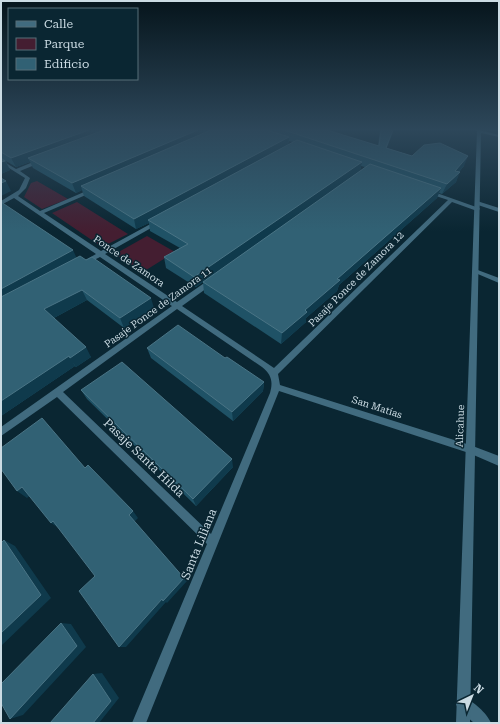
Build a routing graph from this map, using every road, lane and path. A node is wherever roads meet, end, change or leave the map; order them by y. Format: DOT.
graph roads {
  1 [pos="6,164"];
  2 [pos="32,164"];
  3 [pos="478,164"];
  4 [pos="16,170"];
  5 [pos="97,188"];
  6 [pos="423,190"];
  7 [pos="16,197"];
  8 [pos="451,200"];
  9 [pos="1,203"];
  10 [pos="477,206"];
  11 [pos="499,210"];
  12 [pos="40,213"];
  13 [pos="163,219"];
  14 [pos="100,254"];
  15 [pos="80,264"];
  16 [pos="475,271"];
  17 [pos="216,278"];
  18 [pos="499,281"];
  19 [pos="178,306"];
  20 [pos="274,373"];
  21 [pos="276,387"];
  22 [pos="57,392"];
  23 [pos="1,432"];
  24 [pos="470,449"];
  25 [pos="499,461"];
  26 [pos="213,543"];
  27 [pos="463,704"];
  28 [pos="139,723"];
  29 [pos="463,723"];
  30 [pos="484,723"];
  1 -- 4 [label="street"];
  2 -- 4 [label="street"];
  3 -- 10 [label="street, Alicahue"];
  4 -- 7 [label="street"];
  5 -- 12 [label="street"];
  6 -- 8 [label="street"];
  7 -- 9 [label="street"];
  7 -- 12 [label="street, Ponce de Zamora"];
  8 -- 10 [label="street"];
  8 -- 20 [label="street, Pasaje Ponce de Zamora 12"];
  10 -- 11 [label="street"];
  10 -- 16 [label="street, Alicahue"];
  12 -- 14 [label="street, Ponce de Zamora"];
  13 -- 14 [label="street"];
  14 -- 15 [label="street"];
  14 -- 19 [label="street, Ponce de Zamora"];
  16 -- 18 [label="street"];
  16 -- 24 [label="street, Alicahue"];
  17 -- 19 [label="street, Pasaje Ponce de Zamora 11"];
  19 -- 20 [label="street, Ponce de Zamora"];
  19 -- 22 [label="street, Pasaje Ponce de Zamora 11"];
  20 -- 21 [label="street"];
  21 -- 24 [label="street, San Matías"];
  21 -- 26 [label="street, Santa Liliana"];
  22 -- 23 [label="street, Pasaje Ponce de Zamora 11"];
  22 -- 26 [label="street, Pasaje Santa Hilda"];
  24 -- 25 [label="street, San Matías"];
  24 -- 27 [label="street, Alicahue"];
  26 -- 28 [label="street, Santa Liliana"];
  27 -- 29 [label="street, Alicahue"];
  27 -- 30 [label="street"];
}
